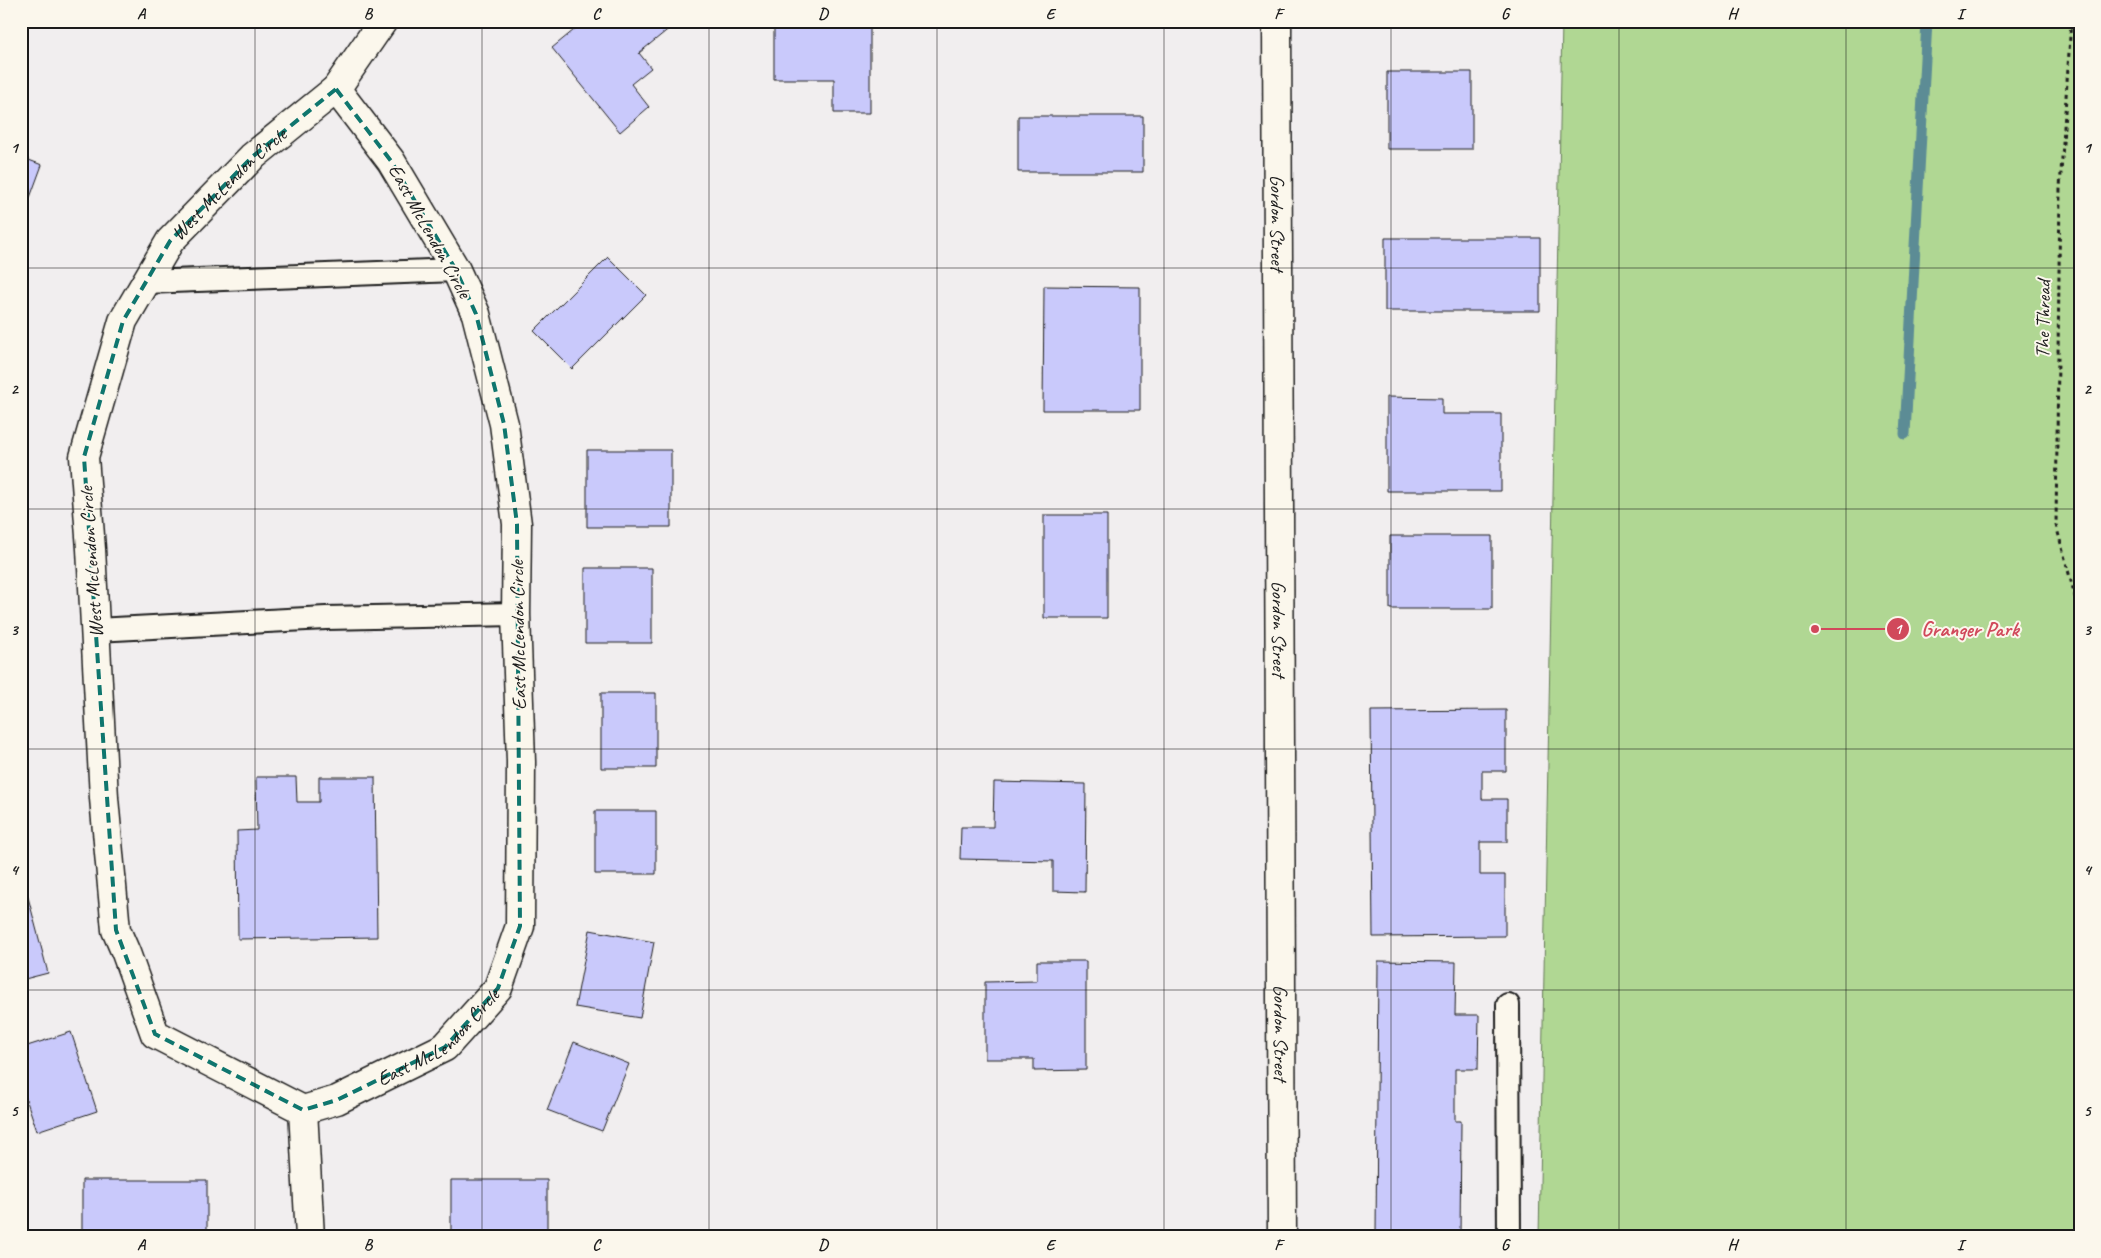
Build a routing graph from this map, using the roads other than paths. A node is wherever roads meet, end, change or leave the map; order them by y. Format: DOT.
graph roads {
  1 [pos="382,21"];
  2 [pos="1277,21"];
  3 [pos="336,89"];
  4 [pos="456,270"];
  5 [pos="146,282"];
  6 [pos="516,614"];
  7 [pos="96,630"];
  8 [pos="1508,1005"];
  9 [pos="303,1110"];
  10 [pos="310,1237"];
  11 [pos="1282,1237"];
  12 [pos="1509,1237"];
  1 -- 3 [label="street, West McLendon Circle"];
  2 -- 11 [label="street, Gordon Street"];
  3 -- 4 [label="street, East McLendon Circle"];
  3 -- 5 [label="street, West McLendon Circle"];
  4 -- 5 [label="lane"];
  4 -- 6 [label="street, East McLendon Circle"];
  5 -- 7 [label="street, West McLendon Circle"];
  6 -- 7 [label="lane"];
  6 -- 9 [label="street, East McLendon Circle"];
  7 -- 9 [label="street, West McLendon Circle"];
  8 -- 12 [label="lane"];
  9 -- 10 [label="street"];
}
